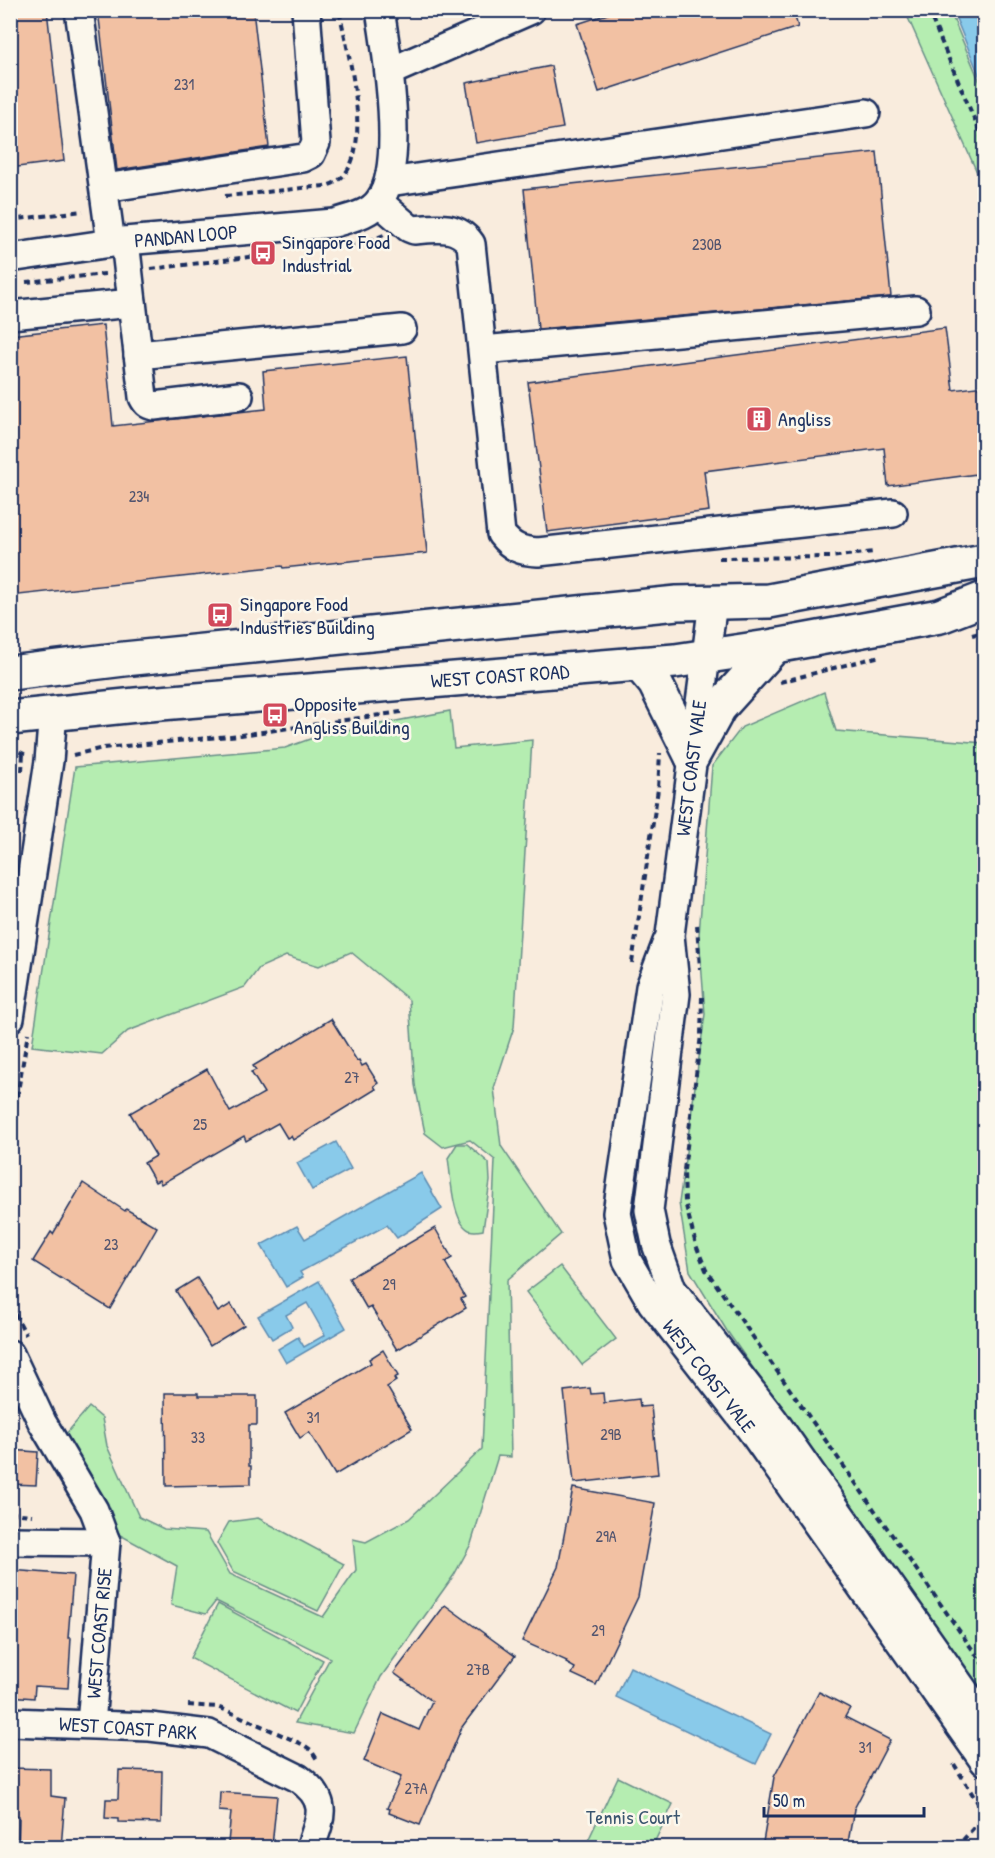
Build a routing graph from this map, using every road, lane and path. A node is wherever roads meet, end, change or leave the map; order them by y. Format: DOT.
graph roads {
  1 [pos="79,10"];
  2 [pos="306,10"];
  3 [pos="380,10"];
  4 [pos="531,10"];
  5 [pos="928,10"];
  6 [pos="390,72"];
  7 [pos="866,113"];
  8 [pos="984,142"];
  9 [pos="104,188"];
  10 [pos="384,192"];
  11 [pos="118,242"];
  12 [pos="10,258"];
  13 [pos="132,303"];
  14 [pos="916,310"];
  15 [pos="10,315"];
  16 [pos="402,329"];
  17 [pos="483,350"];
  18 [pos="138,355"];
  19 [pos="239,396"];
  20 [pos="893,513"];
  21 [pos="875,552"];
  22 [pos="716,558"];
  23 [pos="984,561"];
  24 [pos="984,598"];
  25 [pos="713,602"];
  26 [pos="775,646"];
  27 [pos="706,656"];
  28 [pos="639,664"];
  29 [pos="10,673"];
  30 [pos="409,711"];
  31 [pos="53,712"];
  32 [pos="10,718"];
  33 [pos="659,743"];
  34 [pos="10,747"];
  35 [pos="692,757"];
  36 [pos="49,761"];
  37 [pos="697,920"];
  38 [pos="670,935"];
  39 [pos="632,966"];
  40 [pos="700,974"];
  41 [pos="702,995"];
  42 [pos="10,1018"];
  43 [pos="10,1354"];
  44 [pos="10,1513"];
  45 [pos="41,1516"];
  46 [pos="10,1541"];
  47 [pos="106,1542"];
  48 [pos="984,1666"];
  49 [pos="984,1719"];
  50 [pos="10,1722"];
  51 [pos="91,1724"];
  52 [pos="984,1761"];
  53 [pos="984,1816"];
  54 [pos="310,1848"];
  55 [pos="956,1848"];
  1 -- 9 [label="street"];
  2 -- 9 [label="street"];
  3 -- 6 [label="street"];
  4 -- 6 [label="street"];
  5 -- 8 [label="path"];
  6 -- 10 [label="street"];
  7 -- 10 [label="street"];
  9 -- 11 [label="street"];
  10 -- 11 [label="street, PANDAN LOOP"];
  10 -- 17 [label="street"];
  11 -- 12 [label="street, PANDAN LOOP"];
  11 -- 13 [label="street"];
  13 -- 15 [label="street"];
  13 -- 18 [label="street"];
  14 -- 17 [label="street"];
  16 -- 18 [label="street"];
  17 -- 20 [label="street"];
  18 -- 19 [label="street"];
  21 -- 22 [label="path"];
  23 -- 25 [label="main road"];
  24 -- 26 [label="main road, WEST COAST ROAD"];
  25 -- 27 [label="street, WEST COAST VALE"];
  25 -- 29 [label="main road"];
  26 -- 27 [label="main road, WEST COAST ROAD"];
  26 -- 35 [label="main road"];
  27 -- 28 [label="main road, WEST COAST ROAD"];
  27 -- 35 [label="street, WEST COAST VALE"];
  28 -- 31 [label="main road, WEST COAST ROAD"];
  28 -- 35 [label="main road"];
  30 -- 36 [label="path"];
  31 -- 32 [label="main road, WEST COAST ROAD"];
  31 -- 36 [label="street"];
  33 -- 39 [label="path"];
  34 -- 36 [label="path"];
  35 -- 38 [label="street, WEST COAST VALE"];
  36 -- 42 [label="street"];
  37 -- 40 [label="path"];
  38 -- 49 [label="street, WEST COAST VALE"];
  38 -- 52 [label="street, WEST COAST VALE"];
  41 -- 48 [label="path"];
  43 -- 47 [label="street, WEST COAST RISE"];
  44 -- 45 [label="path"];
  46 -- 47 [label="street, WEST COAST RISE"];
  47 -- 51 [label="street, WEST COAST RISE"];
  50 -- 51 [label="street, WEST COAST PARK"];
  51 -- 54 [label="street, WEST COAST PARK"];
  53 -- 55 [label="path"];
}
